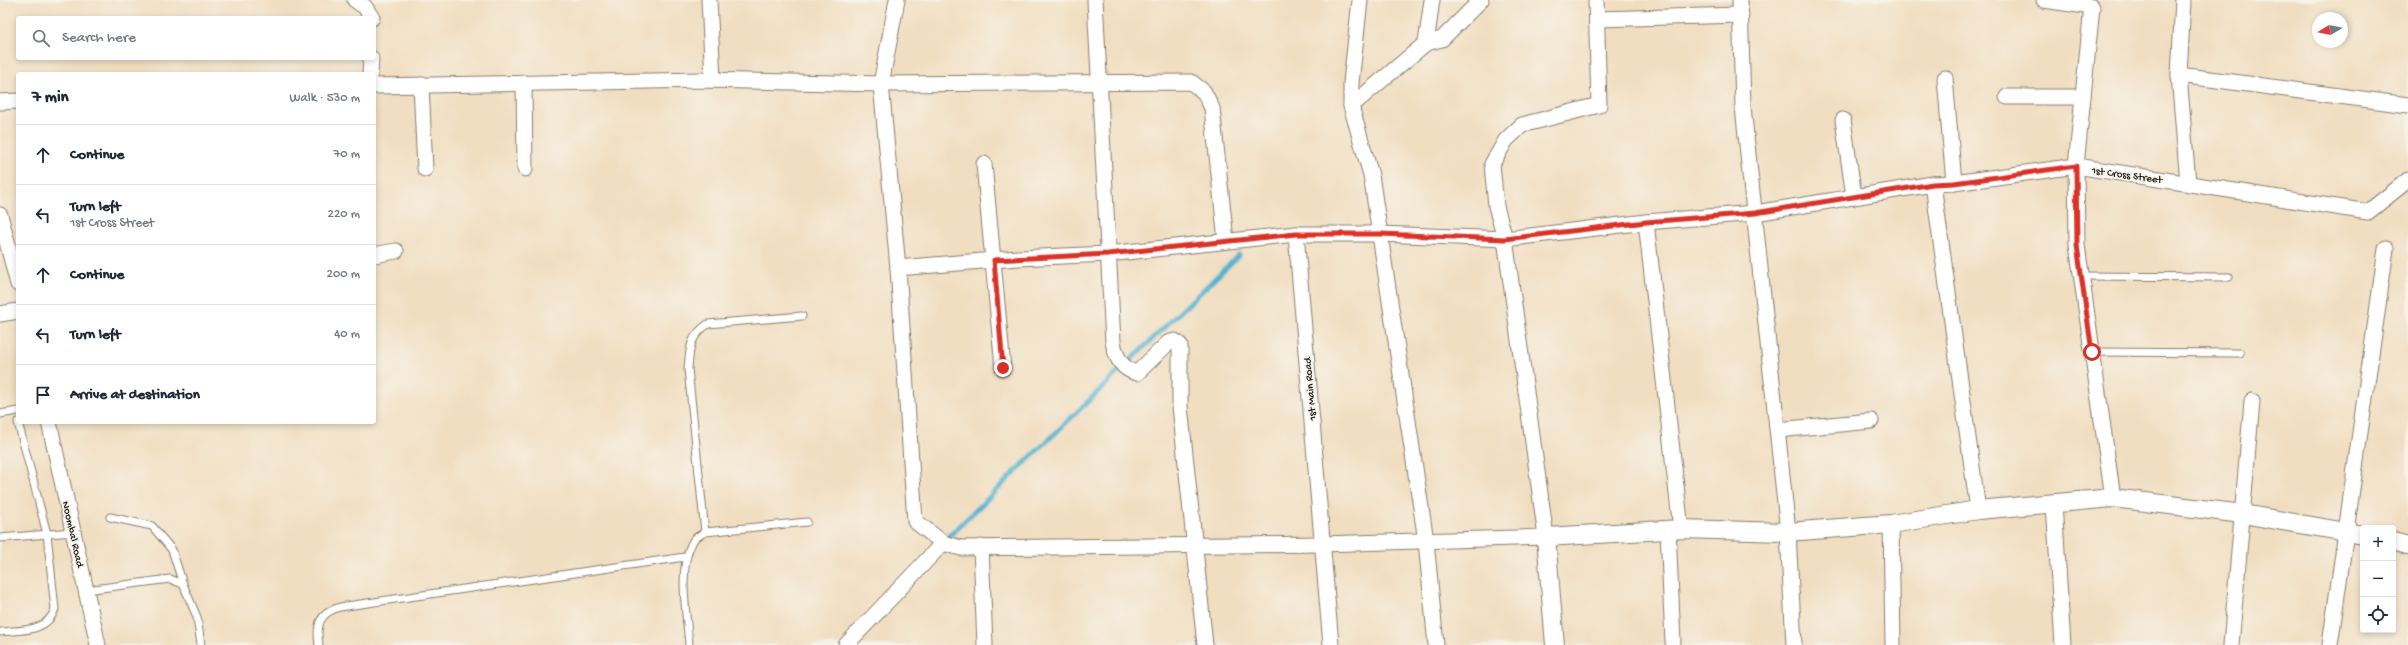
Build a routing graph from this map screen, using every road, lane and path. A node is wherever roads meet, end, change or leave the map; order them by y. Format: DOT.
graph roads {
  1 [pos="355,0"];
  2 [pos="709,0"];
  3 [pos="897,0"];
  4 [pos="1095,0"];
  5 [pos="1360,0"];
  6 [pos="1432,0"];
  7 [pos="1481,0"];
  8 [pos="1596,0"];
  9 [pos="2044,0"];
  10 [pos="2182,0"];
  11 [pos="1740,7"];
  12 [pos="371,16"];
  13 [pos="1597,19"];
  14 [pos="1426,42"];
  15 [pos="371,60"];
  16 [pos="370,72"];
  17 [pos="2179,75"];
  18 [pos="1945,78"];
  19 [pos="713,80"];
  20 [pos="1100,82"];
  21 [pos="524,83"];
  22 [pos="881,84"];
  23 [pos="421,85"];
  24 [pos="376,86"];
  25 [pos="2083,96"];
  26 [pos="2007,97"];
  27 [pos="16,101"];
  28 [pos="0,102"];
  29 [pos="2408,105"];
  30 [pos="1351,106"];
  31 [pos="1842,120"];
  32 [pos="984,164"];
  33 [pos="2076,166"];
  34 [pos="425,169"];
  35 [pos="525,169"];
  36 [pos="2408,180"];
  37 [pos="1954,183"];
  38 [pos="2188,183"];
  39 [pos="1933,184"];
  40 [pos="1854,197"];
  41 [pos="1755,213"];
  42 [pos="0,215"];
  43 [pos="1646,222"];
  44 [pos="1296,234"];
  45 [pos="1380,234"];
  46 [pos="1505,239"];
  47 [pos="1226,241"];
  48 [pos="4,248"];
  49 [pos="2386,249"];
  50 [pos="396,252"];
  51 [pos="1108,254"];
  52 [pos="376,255"];
  53 [pos="994,260"];
  54 [pos="898,268"];
  55 [pos="2081,276"];
  56 [pos="2228,277"];
  57 [pos="16,279"];
  58 [pos="16,311"];
  59 [pos="0,314"];
  60 [pos="802,316"];
  61 [pos="2092,352"];
  62 [pos="2240,353"];
  63 [pos="1003,368"];
  64 [pos="2252,401"];
  65 [pos="16,411"];
  66 [pos="0,414"];
  67 [pos="1871,421"];
  68 [pos="19,424"];
  69 [pos="49,424"];
  70 [pos="1778,430"];
  71 [pos="2113,498"];
  72 [pos="2054,504"];
  73 [pos="1978,510"];
  74 [pos="2243,514"];
  75 [pos="110,517"];
  76 [pos="807,522"];
  77 [pos="1891,524"];
  78 [pos="1674,530"];
  79 [pos="73,532"];
  80 [pos="705,532"];
  81 [pos="1788,532"];
  82 [pos="47,534"];
  83 [pos="2355,534"];
  84 [pos="1546,537"];
  85 [pos="0,538"];
  86 [pos="1426,540"];
  87 [pos="943,542"];
  88 [pos="2396,543"];
  89 [pos="1322,544"];
  90 [pos="1194,545"];
  91 [pos="2408,546"];
  92 [pos="981,548"];
  93 [pos="686,557"];
  94 [pos="183,584"];
  95 [pos="86,590"];
  96 [pos="0,632"];
  97 [pos="1672,642"];
  98 [pos="98,645"];
  99 [pos="200,645"];
  100 [pos="319,645"];
  101 [pos="689,645"];
  102 [pos="846,645"];
  103 [pos="985,645"];
  104 [pos="1206,645"];
  105 [pos="1330,645"];
  106 [pos="1436,645"];
  107 [pos="1555,645"];
  108 [pos="1794,645"];
  109 [pos="1893,645"];
  110 [pos="2063,645"];
  111 [pos="2231,645"];
  112 [pos="2330,645"];
  1 -- 12 [label="street"];
  2 -- 19 [label="street"];
  3 -- 22 [label="street"];
  4 -- 20 [label="street"];
  5 -- 30 [label="street"];
  6 -- 14 [label="street"];
  7 -- 14 [label="street"];
  8 -- 13 [label="street"];
  9 -- 25 [label="street"];
  10 -- 17 [label="street"];
  11 -- 13 [label="street"];
  11 -- 41 [label="street"];
  13 -- 46 [label="street"];
  14 -- 30 [label="street"];
  15 -- 16 [label="street"];
  17 -- 29 [label="street"];
  17 -- 38 [label="street"];
  18 -- 37 [label="street"];
  19 -- 21 [label="street"];
  19 -- 22 [label="street"];
  20 -- 22 [label="street"];
  20 -- 47 [label="street"];
  20 -- 51 [label="street"];
  21 -- 23 [label="street"];
  21 -- 35 [label="street"];
  22 -- 54 [label="street"];
  23 -- 24 [label="street"];
  23 -- 34 [label="street"];
  25 -- 26 [label="street"];
  25 -- 33 [label="street"];
  27 -- 28 [label="street"];
  30 -- 45 [label="street"];
  31 -- 40 [label="street"];
  32 -- 53 [label="street"];
  33 -- 37 [label="street, 1st Cross Street"];
  33 -- 38 [label="street, 1st Cross Street"];
  33 -- 55 [label="street"];
  36 -- 38 [label="street, 1st Cross Street"];
  37 -- 39 [label="street, 1st Cross Street"];
  39 -- 40 [label="street, 1st Cross Street"];
  39 -- 73 [label="street"];
  40 -- 41 [label="street, 1st Cross Street"];
  41 -- 43 [label="street, 1st Cross Street"];
  41 -- 70 [label="street"];
  42 -- 48 [label="street"];
  43 -- 46 [label="street, 1st Cross Street"];
  43 -- 78 [label="street"];
  44 -- 45 [label="street, 1st Cross Street"];
  44 -- 47 [label="street, 1st Cross Street"];
  44 -- 89 [label="street, 1st Main Road"];
  45 -- 46 [label="street, 1st Cross Street"];
  45 -- 86 [label="street"];
  46 -- 84 [label="street"];
  47 -- 51 [label="street, 1st Cross Street"];
  48 -- 57 [label="street"];
  49 -- 83 [label="street"];
  50 -- 52 [label="street"];
  51 -- 53 [label="street, 1st Cross Street"];
  51 -- 90 [label="street"];
  53 -- 54 [label="street, 1st Cross Street"];
  53 -- 63 [label="street"];
  54 -- 87 [label="street"];
  55 -- 56 [label="lane"];
  55 -- 61 [label="street"];
  58 -- 59 [label="street"];
  60 -- 80 [label="lane"];
  61 -- 62 [label="lane"];
  61 -- 71 [label="street"];
  64 -- 74 [label="street"];
  65 -- 66 [label="lane"];
  67 -- 70 [label="street"];
  68 -- 82 [label="lane"];
  69 -- 79 [label="street, Noombal Road"];
  70 -- 81 [label="street"];
  71 -- 72 [label="street"];
  71 -- 74 [label="street"];
  72 -- 73 [label="street"];
  72 -- 110 [label="street"];
  73 -- 77 [label="street"];
  74 -- 83 [label="street"];
  74 -- 111 [label="street"];
  75 -- 94 [label="lane"];
  76 -- 80 [label="lane"];
  77 -- 81 [label="street"];
  77 -- 109 [label="street"];
  78 -- 81 [label="street"];
  78 -- 84 [label="street"];
  78 -- 97 [label="street"];
  79 -- 82 [label="lane"];
  79 -- 95 [label="street, Noombal Road"];
  80 -- 93 [label="lane"];
  81 -- 108 [label="street"];
  82 -- 85 [label="lane"];
  82 -- 96 [label="lane"];
  83 -- 112 [label="street"];
  84 -- 86 [label="street"];
  84 -- 107 [label="street"];
  86 -- 89 [label="street"];
  86 -- 106 [label="street"];
  87 -- 92 [label="street"];
  87 -- 102 [label="street"];
  88 -- 91 [label="street"];
  89 -- 90 [label="street"];
  89 -- 105 [label="street, 1st Main Road"];
  90 -- 92 [label="street"];
  90 -- 104 [label="street"];
  92 -- 103 [label="street"];
  93 -- 100 [label="lane"];
  93 -- 101 [label="lane"];
  94 -- 95 [label="lane"];
  94 -- 99 [label="lane"];
  95 -- 98 [label="street, Noombal Road"];
}
